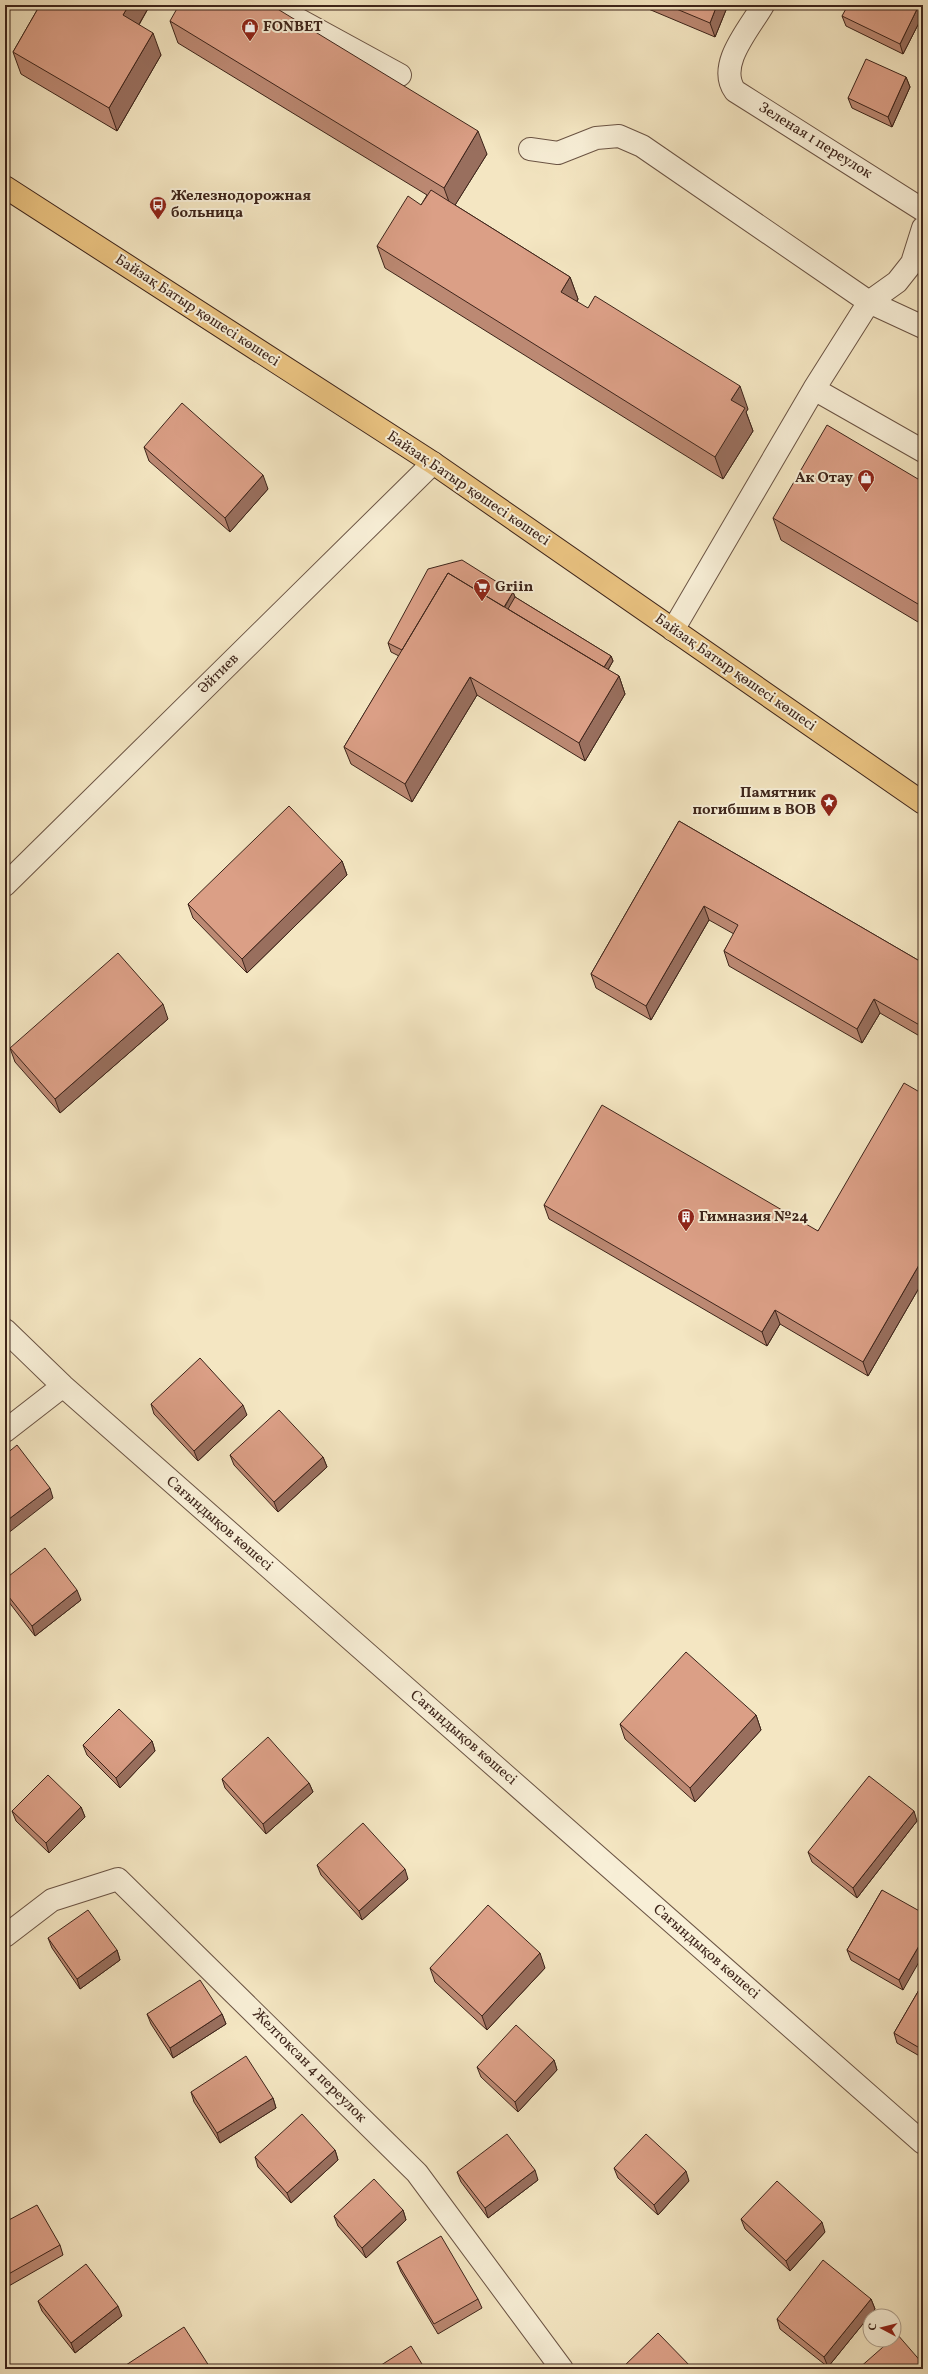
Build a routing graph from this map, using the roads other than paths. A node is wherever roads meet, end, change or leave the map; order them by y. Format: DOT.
graph roads {
  1 [pos="272,5"];
  2 [pos="763,5"];
  3 [pos="400,75"];
  4 [pos="530,149"];
  5 [pos="5,187"];
  6 [pos="923,210"];
  7 [pos="923,228"];
  8 [pos="869,302"];
  9 [pos="923,327"];
  10 [pos="814,389"];
  11 [pos="923,451"];
  12 [pos="433,463"];
  13 [pos="673,630"];
  14 [pos="923,803"];
  15 [pos="5,884"];
  16 [pos="5,1330"];
  17 [pos="63,1386"];
  18 [pos="5,1431"];
  19 [pos="5,1936"];
  20 [pos="923,2143"];
  21 [pos="562,2369"];
  1 -- 3 [label="street"];
  2 -- 6 [label="street, Зеленая 1 переулок"];
  4 -- 8 [label="street"];
  5 -- 12 [label="main road, Байзақ Батыр қөшесі көшесі"];
  7 -- 8 [label="street"];
  8 -- 9 [label="street"];
  8 -- 10 [label="street"];
  10 -- 11 [label="street"];
  10 -- 13 [label="street"];
  12 -- 13 [label="main road, Байзақ Батыр қөшесі көшесі"];
  12 -- 15 [label="street, Әйтиев"];
  13 -- 14 [label="main road, Байзақ Батыр қөшесі көшесі"];
  16 -- 17 [label="street, Сағындықов көшесі"];
  17 -- 18 [label="street"];
  17 -- 20 [label="street, Сағындықов көшесі"];
  19 -- 21 [label="street, Желтоксан 4 переулок"];
}
